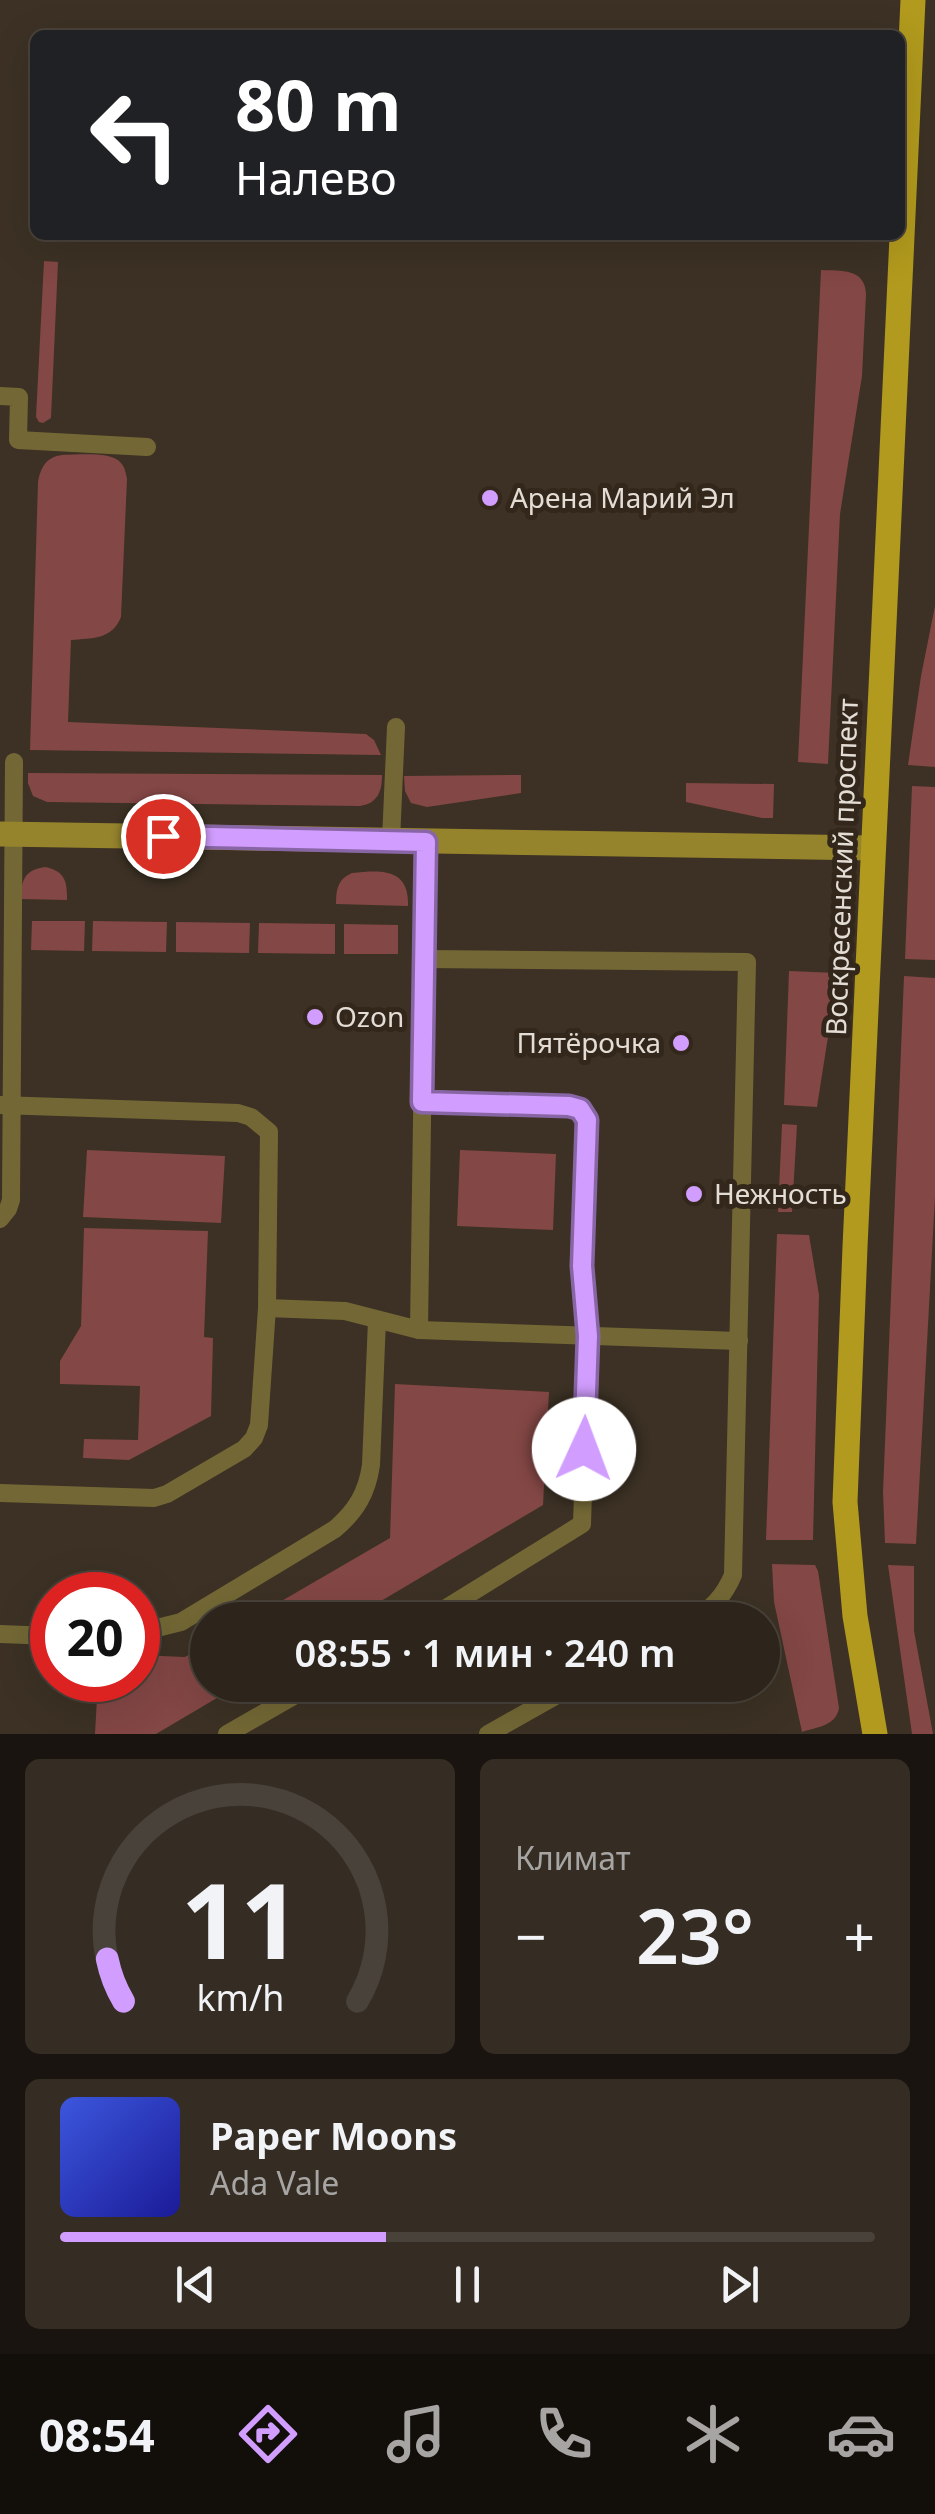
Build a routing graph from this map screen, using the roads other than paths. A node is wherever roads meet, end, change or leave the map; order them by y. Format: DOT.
graph roads {
  1 [pos="913,0"];
  2 [pos="905,170"];
  3 [pos="902,240"];
  4 [pos="0,396"];
  5 [pos="147,447"];
  6 [pos="396,727"];
  7 [pos="14,762"];
  8 [pos="6,834"];
  9 [pos="391,840"];
  10 [pos="426,842"];
  11 [pos="873,848"];
  12 [pos="424,959"];
  13 [pos="422,1102"];
  14 [pos="6,1105"];
  15 [pos="0,1219"];
  16 [pos="266,1308"];
  17 [pos="376,1320"];
  18 [pos="420,1330"];
  19 [pos="588,1336"];
  20 [pos="738,1342"];
  21 [pos="0,1493"];
  22 [pos="456,1602"];
  23 [pos="717,1602"];
  24 [pos="160,1628"];
  25 [pos="0,1634"];
  26 [pos="30,1635"];
  27 [pos="283,1702"];
  28 [pos="545,1702"];
  29 [pos="227,1734"];
  30 [pos="488,1734"];
  31 [pos="875,1734"];
  1 -- 2 [label="main road, Воскресенский проспект"];
  3 -- 11 [label="main road, Воскресенский проспект"];
  4 -- 5 [label="lane"];
  6 -- 9 [label="lane"];
  7 -- 8 [label="lane"];
  8 -- 9 [label="main road"];
  8 -- 14 [label="lane"];
  9 -- 10 [label="main road"];
  10 -- 11 [label="main road"];
  10 -- 12 [label="lane"];
  11 -- 31 [label="main road, Воскресенский проспект"];
  12 -- 13 [label="lane"];
  12 -- 20 [label="lane"];
  13 -- 18 [label="lane"];
  13 -- 19 [label="lane"];
  14 -- 15 [label="lane"];
  14 -- 16 [label="lane"];
  16 -- 17 [label="lane"];
  16 -- 21 [label="lane"];
  17 -- 18 [label="lane"];
  17 -- 24 [label="lane"];
  18 -- 19 [label="lane"];
  19 -- 20 [label="lane"];
  19 -- 22 [label="lane"];
  20 -- 23 [label="lane"];
  25 -- 26 [label="lane"];
  27 -- 29 [label="lane"];
  28 -- 30 [label="lane"];
}
